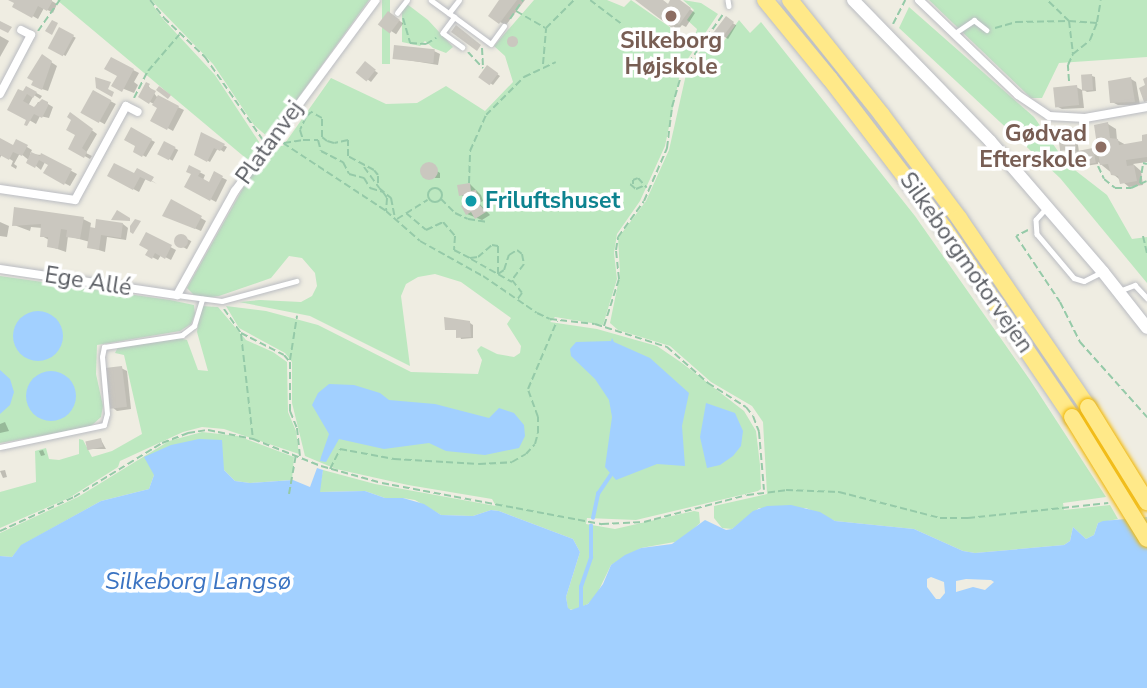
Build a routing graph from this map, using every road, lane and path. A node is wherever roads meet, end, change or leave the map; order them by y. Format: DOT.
graph roads {
  1 [pos="60,0"];
  2 [pos="150,0"];
  3 [pos="376,0"];
  4 [pos="407,0"];
  5 [pos="431,0"];
  6 [pos="459,0"];
  7 [pos="523,0"];
  8 [pos="575,0"];
  9 [pos="590,0"];
  10 [pos="765,0"];
  11 [pos="790,0"];
  12 [pos="853,0"];
  13 [pos="905,0"];
  14 [pos="919,0"];
  15 [pos="1047,0"];
  16 [pos="1101,0"];
  17 [pos="728,3"];
  18 [pos="516,11"];
  19 [pos="397,13"];
  20 [pos="449,13"];
  21 [pos="455,17"];
  22 [pos="1069,21"];
  23 [pos="1097,23"];
  24 [pos="504,26"];
  25 [pos="623,26"];
  26 [pos="546,28"];
  27 [pos="21,30"];
  28 [pos="987,30"];
  29 [pos="885,32"];
  30 [pos="181,33"];
  31 [pos="443,33"];
  32 [pos="954,34"];
  33 [pos="31,35"];
  34 [pos="486,41"];
  35 [pos="462,47"];
  36 [pos="1073,54"];
  37 [pos="556,62"];
  38 [pos="543,65"];
  39 [pos="1069,81"];
  40 [pos="0,94"];
  41 [pos="126,106"];
  42 [pos="1147,107"];
  43 [pos="138,112"];
  44 [pos="273,137"];
  45 [pos="303,140"];
  46 [pos="284,144"];
  47 [pos="267,145"];
  48 [pos="362,164"];
  49 [pos="1147,164"];
  50 [pos="1098,166"];
  51 [pos="1147,181"];
  52 [pos="378,183"];
  53 [pos="469,183"];
  54 [pos="629,184"];
  55 [pos="638,184"];
  56 [pos="1140,184"];
  57 [pos="644,185"];
  58 [pos="648,188"];
  59 [pos="0,189"];
  60 [pos="384,191"];
  61 [pos="429,199"];
  62 [pos="441,199"];
  63 [pos="1048,207"];
  64 [pos="386,211"];
  65 [pos="406,213"];
  66 [pos="395,219"];
  67 [pos="486,222"];
  68 [pos="1035,226"];
  69 [pos="1143,236"];
  70 [pos="1147,254"];
  71 [pos="470,258"];
  72 [pos="0,269"];
  73 [pos="1103,272"];
  74 [pos="498,274"];
  75 [pos="296,281"];
  76 [pos="513,283"];
  77 [pos="1119,291"];
  78 [pos="177,295"];
  79 [pos="1147,298"];
  80 [pos="202,299"];
  81 [pos="517,300"];
  82 [pos="222,301"];
  83 [pos="297,316"];
  84 [pos="558,320"];
  85 [pos="604,327"];
  86 [pos="1147,328"];
  87 [pos="241,333"];
  88 [pos="290,362"];
  89 [pos="1147,417"];
  90 [pos="253,439"];
  91 [pos="0,447"];
  92 [pos="296,456"];
  93 [pos="300,457"];
  94 [pos="330,469"];
  95 [pos="764,492"];
  96 [pos="289,494"];
  97 [pos="1115,501"];
  98 [pos="1147,502"];
  99 [pos="0,531"];
  100 [pos="1147,539"];
  1 -- 33 [label="path"];
  2 -- 30 [label="path"];
  3 -- 44 [label="street, Platanvej"];
  4 -- 19 [label="lane"];
  5 -- 20 [label="lane"];
  6 -- 20 [label="lane"];
  7 -- 18 [label="path"];
  8 -- 26 [label="path"];
  9 -- 25 [label="path"];
  10 -- 100 [label="highway, Silkeborgmotorvejen, bridge"];
  11 -- 98 [label="highway, Silkeborgmotorvejen, bridge"];
  12 -- 29 [label="main road"];
  13 -- 29 [label="path"];
  14 -- 32 [label="street"];
  15 -- 22 [label="path"];
  16 -- 23 [label="path"];
  17 -- 58 [label="path"];
  18 -- 24 [label="path"];
  18 -- 26 [label="path"];
  19 -- 31 [label="path"];
  20 -- 21 [label="lane"];
  21 -- 31 [label="lane"];
  21 -- 34 [label="lane"];
  22 -- 23 [label="path"];
  22 -- 28 [label="path"];
  22 -- 36 [label="path"];
  23 -- 36 [label="path"];
  24 -- 34 [label="lane"];
  26 -- 38 [label="path"];
  27 -- 33 [label="street"];
  28 -- 32 [label="lane"];
  29 -- 63 [label="main road"];
  30 -- 41 [label="path"];
  30 -- 47 [label="path"];
  31 -- 35 [label="lane"];
  32 -- 42 [label="street"];
  33 -- 40 [label="street"];
  34 -- 35 [label="path"];
  36 -- 39 [label="path"];
  37 -- 38 [label="path"];
  38 -- 53 [label="path"];
  41 -- 43 [label="street"];
  41 -- 59 [label="street"];
  44 -- 46 [label="path"];
  44 -- 47 [label="street, Platanvej"];
  45 -- 46 [label="path"];
  45 -- 48 [label="path"];
  45 -- 60 [label="path"];
  46 -- 64 [label="path"];
  47 -- 78 [label="street, Platanvej"];
  48 -- 52 [label="path"];
  48 -- 52 [label="path"];
  49 -- 56 [label="path"];
  50 -- 56 [label="path"];
  51 -- 56 [label="path"];
  52 -- 60 [label="path"];
  54 -- 57 [label="path"];
  55 -- 57 [label="path"];
  57 -- 58 [label="path"];
  58 -- 85 [label="path"];
  60 -- 64 [label="path"];
  60 -- 66 [label="path"];
  61 -- 62 [label="path"];
  61 -- 62 [label="path"];
  61 -- 65 [label="path"];
  62 -- 67 [label="path"];
  63 -- 68 [label="lane"];
  63 -- 73 [label="main road"];
  64 -- 66 [label="path"];
  65 -- 66 [label="path"];
  65 -- 71 [label="path"];
  66 -- 81 [label="path"];
  68 -- 73 [label="lane"];
  68 -- 89 [label="path"];
  69 -- 70 [label="path"];
  71 -- 74 [label="path"];
  71 -- 74 [label="path"];
  72 -- 78 [label="street, Ege Allé"];
  73 -- 77 [label="main road"];
  74 -- 76 [label="path"];
  74 -- 76 [label="path"];
  75 -- 82 [label="lane"];
  76 -- 81 [label="path"];
  77 -- 79 [label="lane"];
  77 -- 86 [label="main road"];
  78 -- 80 [label="lane"];
  80 -- 82 [label="lane"];
  80 -- 91 [label="lane"];
  81 -- 84 [label="path"];
  82 -- 87 [label="path"];
  83 -- 88 [label="path"];
  84 -- 85 [label="path"];
  84 -- 94 [label="path"];
  85 -- 95 [label="path"];
  87 -- 88 [label="path"];
  87 -- 90 [label="path"];
  88 -- 93 [label="path"];
  90 -- 92 [label="path"];
  90 -- 99 [label="path"];
  92 -- 93 [label="path"];
  92 -- 96 [label="path"];
  93 -- 94 [label="path"];
  94 -- 95 [label="path"];
  95 -- 97 [label="path"];
}
